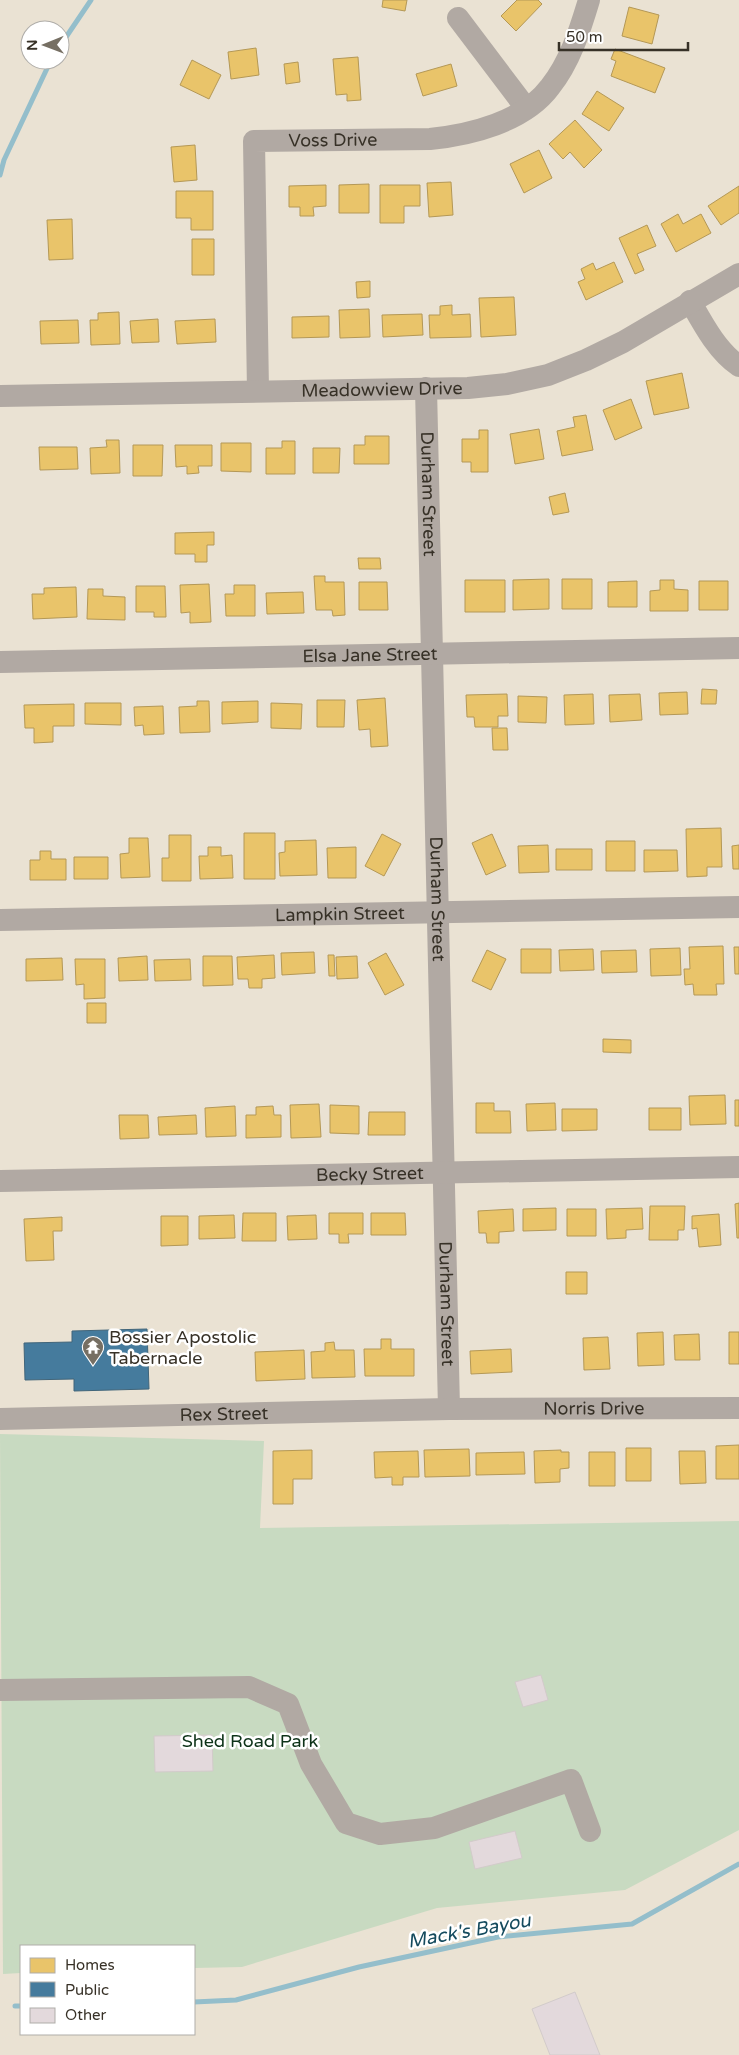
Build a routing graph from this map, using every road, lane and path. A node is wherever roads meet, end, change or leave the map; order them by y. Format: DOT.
graph roads {
  1 [pos="589,0"];
  2 [pos="458,18"];
  3 [pos="526,108"];
  4 [pos="739,274"];
  5 [pos="690,302"];
  6 [pos="739,366"];
  7 [pos="426,388"];
  8 [pos="258,391"];
  9 [pos="0,396"];
  10 [pos="739,648"];
  11 [pos="432,654"];
  12 [pos="0,662"];
  13 [pos="739,907"];
  14 [pos="438,912"];
  15 [pos="0,920"];
  16 [pos="739,1167"];
  17 [pos="442,1171"];
  18 [pos="0,1181"];
  19 [pos="739,1408"];
  20 [pos="449,1409"];
  21 [pos="0,1419"];
  22 [pos="0,1690"];
  23 [pos="590,1831"];
  1 -- 3 [label="street, Voss Drive"];
  2 -- 3 [label="street"];
  3 -- 8 [label="street, Voss Drive"];
  4 -- 5 [label="street, Meadowview Drive"];
  5 -- 6 [label="street"];
  5 -- 7 [label="street, Meadowview Drive"];
  7 -- 8 [label="street, Meadowview Drive"];
  7 -- 11 [label="street, Durham Street"];
  8 -- 9 [label="street, Meadowview Drive"];
  10 -- 11 [label="street, Elsa Jane Street"];
  11 -- 12 [label="street, Elsa Jane Street"];
  11 -- 14 [label="street, Durham Street"];
  13 -- 14 [label="street, Lampkin Street"];
  14 -- 15 [label="street, Lampkin Street"];
  14 -- 17 [label="street, Durham Street"];
  16 -- 17 [label="street, Becky Street"];
  17 -- 18 [label="street, Becky Street"];
  17 -- 20 [label="street, Durham Street"];
  19 -- 20 [label="street, Norris Drive"];
  20 -- 21 [label="street, Rex Street"];
  22 -- 23 [label="street"];
}
